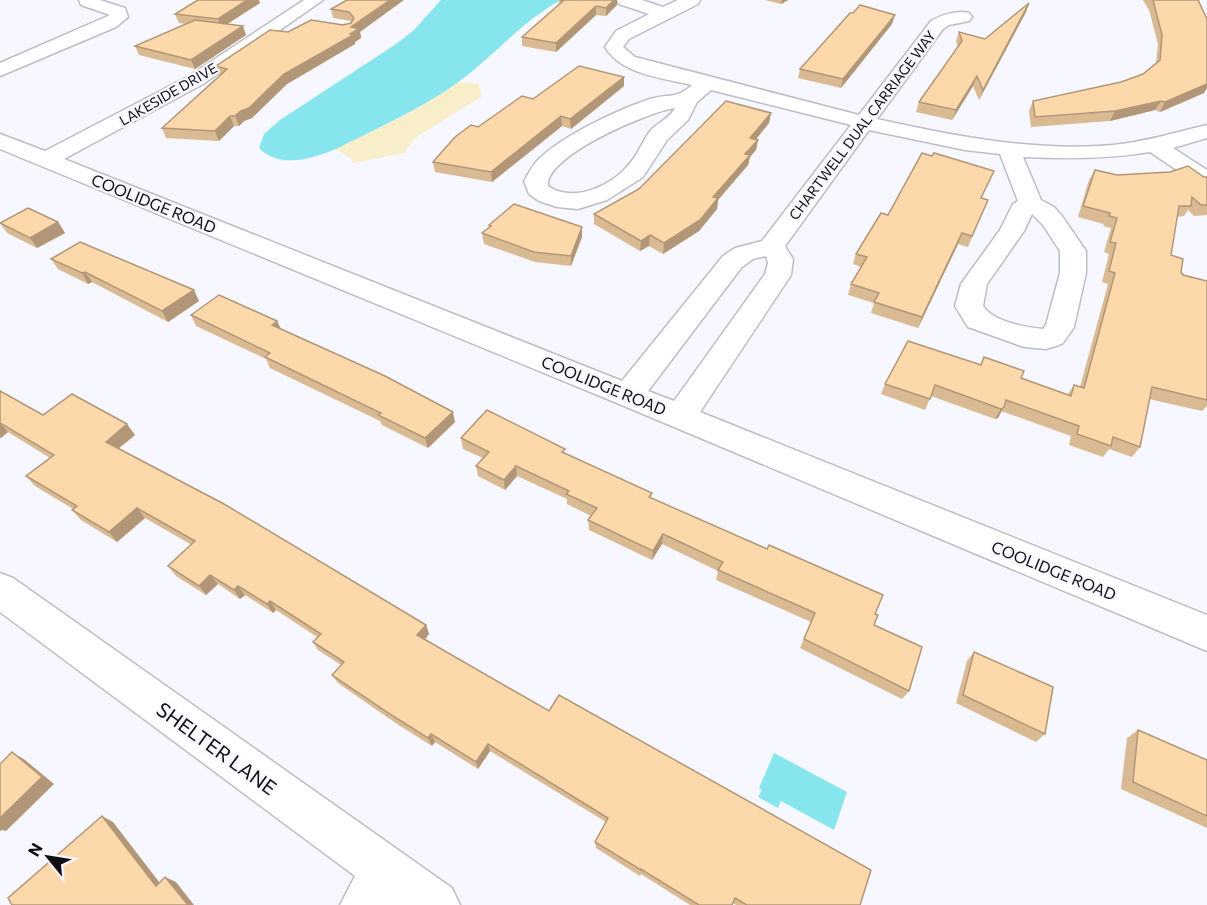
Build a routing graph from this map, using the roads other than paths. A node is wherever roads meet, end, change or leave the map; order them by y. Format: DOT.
graph roads {
  1 [pos="315,0"];
  2 [pos="625,0"];
  3 [pos="692,0"];
  4 [pos="87,1"];
  5 [pos="664,13"];
  6 [pos="290,17"];
  7 [pos="963,17"];
  8 [pos="318,22"];
  9 [pos="0,70"];
  10 [pos="707,83"];
  11 [pos="687,100"];
  12 [pos="864,122"];
  13 [pos="1207,131"];
  14 [pos="1154,145"];
  15 [pos="4,146"];
  16 [pos="1009,150"];
  17 [pos="47,159"];
  18 [pos="1207,180"];
  19 [pos="1031,204"];
  20 [pos="771,247"];
  21 [pos="628,395"];
  22 [pos="681,416"];
  23 [pos="0,590"];
  24 [pos="1207,633"];
  25 [pos="377,888"];
  26 [pos="435,905"];
  1 -- 6 [label="street, LAKESIDE DRIVE"];
  2 -- 5 [label="street"];
  3 -- 5 [label="street"];
  4 -- 9 [label="street"];
  5 -- 10 [label="street"];
  6 -- 8 [label="street"];
  6 -- 17 [label="street, LAKESIDE DRIVE"];
  7 -- 12 [label="street, CHARTWELL DUAL CARRIAGE WAY"];
  10 -- 11 [label="street"];
  10 -- 12 [label="street"];
  11 -- 11 [label="street"];
  12 -- 16 [label="street"];
  12 -- 20 [label="street, CHARTWELL DUAL CARRIAGE WAY"];
  13 -- 14 [label="street"];
  14 -- 16 [label="street"];
  14 -- 18 [label="street"];
  15 -- 17 [label="street, COOLIDGE ROAD"];
  16 -- 19 [label="street"];
  17 -- 21 [label="street, COOLIDGE ROAD"];
  19 -- 19 [label="street"];
  20 -- 21 [label="street"];
  20 -- 22 [label="street"];
  21 -- 22 [label="street, COOLIDGE ROAD"];
  22 -- 24 [label="street, COOLIDGE ROAD"];
  23 -- 25 [label="street, SHELTER LANE"];
  25 -- 26 [label="street, SHELTER LANE"];
}
